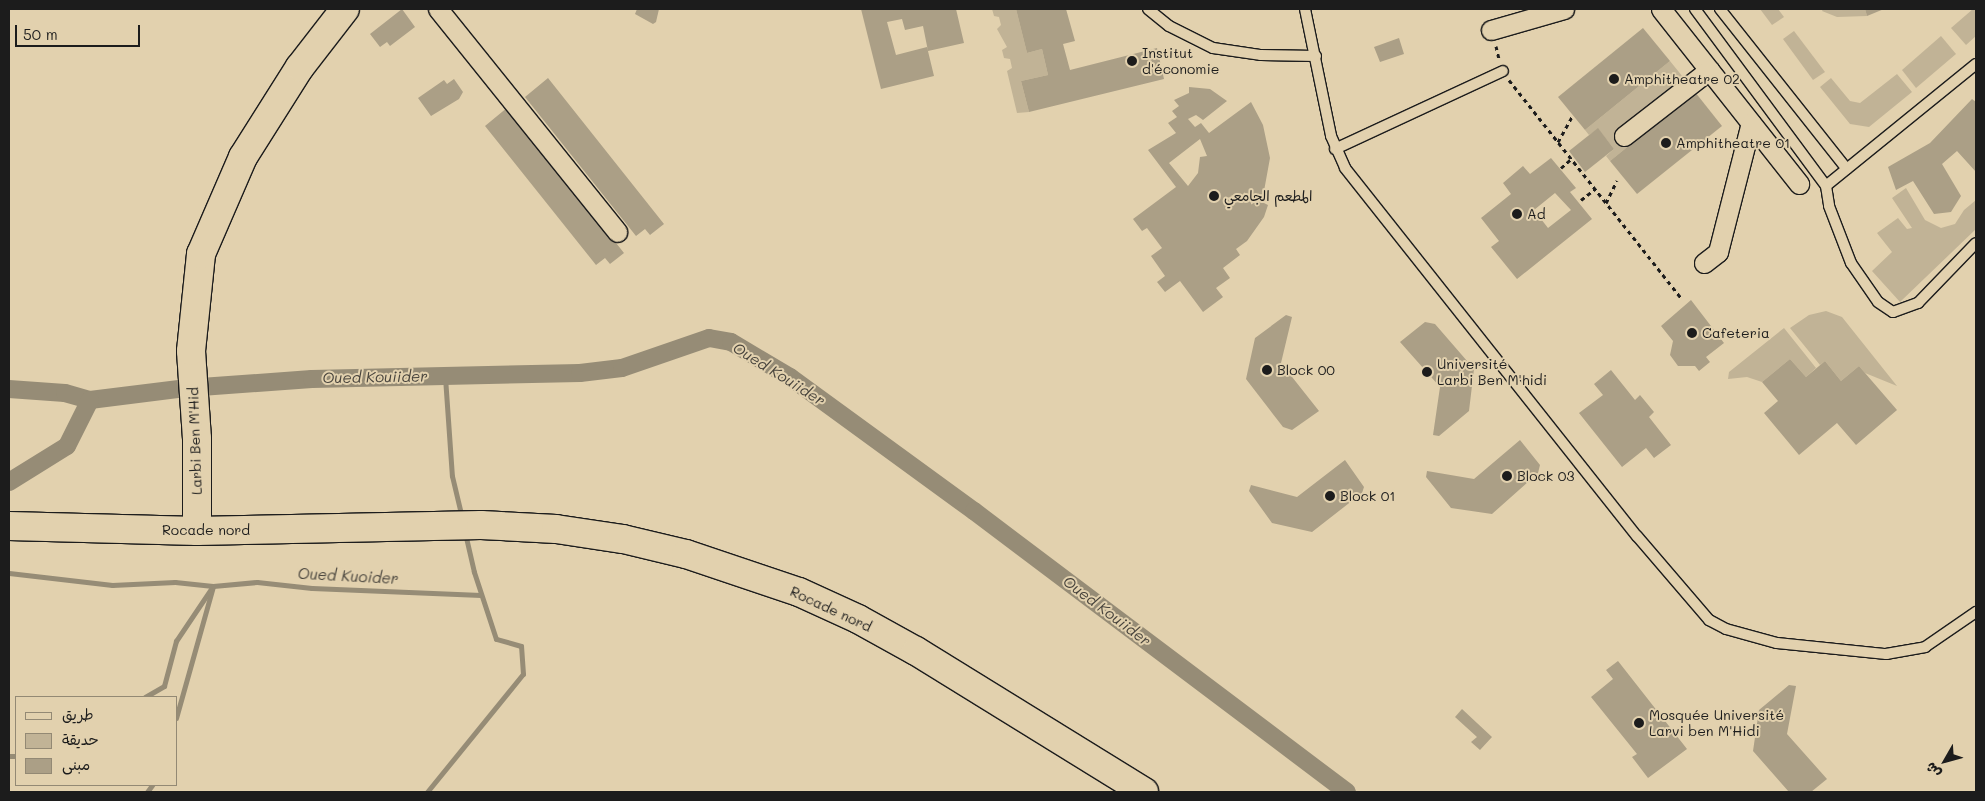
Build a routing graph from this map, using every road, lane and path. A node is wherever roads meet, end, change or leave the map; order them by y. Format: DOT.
graph roads {
  1 [pos="345,9"];
  2 [pos="438,9"];
  3 [pos="1148,9"];
  4 [pos="1305,9"];
  5 [pos="1564,9"];
  6 [pos="1661,9"];
  7 [pos="1695,9"];
  8 [pos="1720,9"];
  9 [pos="1491,30"];
  10 [pos="1316,56"];
  11 [pos="1976,64"];
  12 [pos="1709,70"];
  13 [pos="1503,71"];
  14 [pos="1573,115"];
  15 [pos="1751,123"];
  16 [pos="1624,136"];
  17 [pos="1558,142"];
  18 [pos="1335,149"];
  19 [pos="1574,160"];
  20 [pos="1561,168"];
  21 [pos="1847,169"];
  22 [pos="1617,180"];
  23 [pos="1800,184"];
  24 [pos="1826,186"];
  25 [pos="1595,189"];
  26 [pos="1581,200"];
  27 [pos="1606,203"];
  28 [pos="616,232"];
  29 [pos="1976,243"];
  30 [pos="1704,263"];
  31 [pos="1682,299"];
  32 [pos="9,526"];
  33 [pos="197,531"];
  34 [pos="1976,612"];
  35 [pos="1144,792"];
  1 -- 33 [label="main road, Larbi Ben M'Hid"];
  2 -- 28 [label="street"];
  3 -- 10 [label="lane"];
  4 -- 10 [label="lane"];
  5 -- 9 [label="street"];
  6 -- 12 [label="street"];
  7 -- 24 [label="lane"];
  8 -- 21 [label="lane"];
  9 -- 13 [label="path"];
  10 -- 18 [label="lane"];
  11 -- 21 [label="lane"];
  12 -- 15 [label="street"];
  12 -- 16 [label="street"];
  13 -- 17 [label="path"];
  13 -- 18 [label="lane"];
  14 -- 17 [label="path"];
  15 -- 23 [label="street"];
  15 -- 30 [label="street"];
  17 -- 19 [label="path"];
  18 -- 34 [label="lane"];
  19 -- 20 [label="path"];
  19 -- 25 [label="path"];
  21 -- 24 [label="lane"];
  22 -- 27 [label="path"];
  24 -- 29 [label="lane"];
  25 -- 26 [label="path"];
  25 -- 27 [label="path"];
  27 -- 31 [label="path"];
  32 -- 33 [label="main road, Rocade nord"];
  33 -- 35 [label="main road, Rocade nord"];
}
